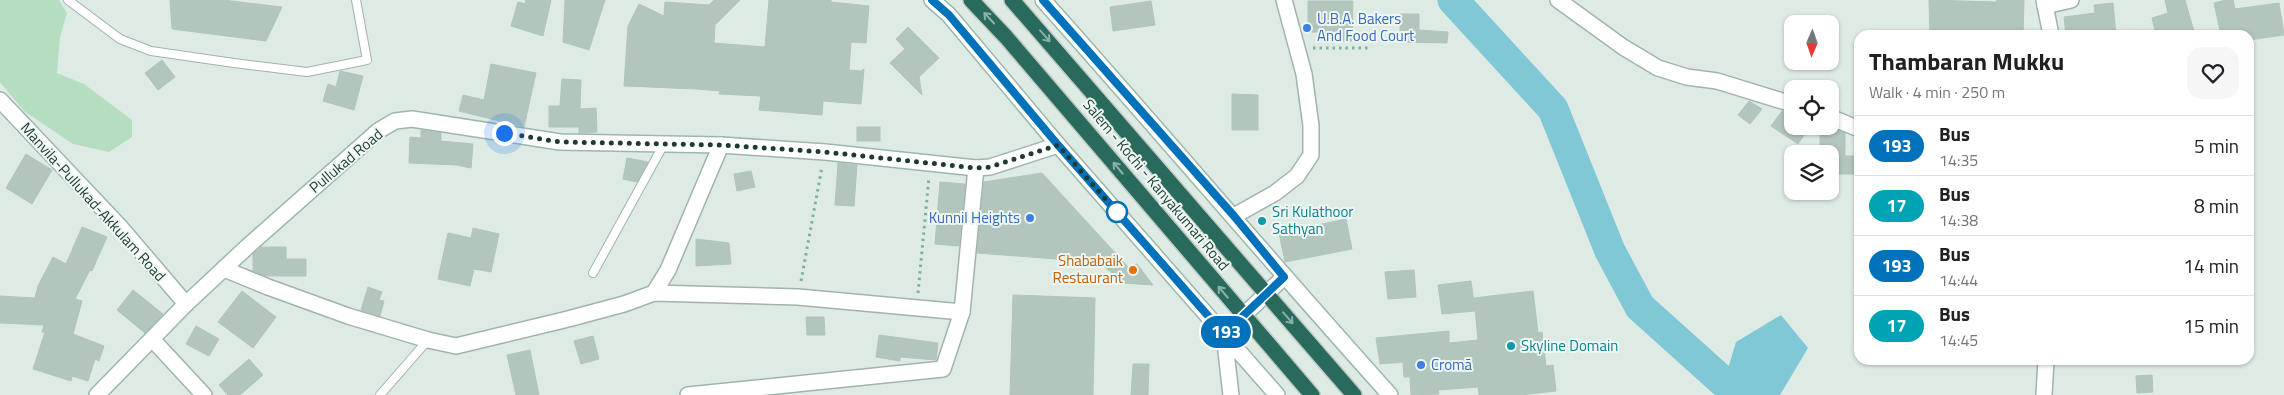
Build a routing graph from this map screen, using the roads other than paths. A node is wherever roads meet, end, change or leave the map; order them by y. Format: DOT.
graph roads {
  1 [pos="68,0"];
  2 [pos="356,0"];
  3 [pos="932,0"];
  4 [pos="971,0"];
  5 [pos="1012,0"];
  6 [pos="1043,0"];
  7 [pos="1284,0"];
  8 [pos="1558,0"];
  9 [pos="2071,0"];
  10 [pos="2045,3"];
  11 [pos="2051,30"];
  12 [pos="0,100"];
  13 [pos="1784,101"];
  14 [pos="1839,120"];
  15 [pos="1854,127"];
  16 [pos="664,144"];
  17 [pos="721,145"];
  18 [pos="1058,145"];
  19 [pos="976,168"];
  20 [pos="1234,216"];
  21 [pos="224,269"];
  22 [pos="593,273"];
  23 [pos="1284,277"];
  24 [pos="654,293"];
  25 [pos="1266,293"];
  26 [pos="186,304"];
  27 [pos="962,312"];
  28 [pos="1244,315"];
  29 [pos="1224,334"];
  30 [pos="152,339"];
  31 [pos="428,340"];
  32 [pos="2046,365"];
  33 [pos="97,395"];
  34 [pos="204,395"];
  35 [pos="380,395"];
  36 [pos="688,395"];
  37 [pos="1231,395"];
  38 [pos="1277,395"];
  39 [pos="1312,395"];
  40 [pos="1354,395"];
  41 [pos="1390,395"];
  42 [pos="2044,395"];
  1 -- 2 [label="lane"];
  3 -- 18 [label="street"];
  28 -- 4 [label="highway, Salem - Kochi - Kanyakumari Road, one-way"];
  5 -- 25 [label="highway, Salem - Kochi - Kanyakumari Road, one-way"];
  6 -- 20 [label="street"];
  7 -- 20 [label="street"];
  8 -- 13 [label="street"];
  9 -- 10 [label="street"];
  10 -- 11 [label="street"];
  12 -- 26 [label="street, Manvila-Pullukad-Akkulam Road"];
  14 -- 15 [label="street"];
  16 -- 17 [label="street, Pullukad Road"];
  16 -- 21 [label="street, Pullukad Road"];
  16 -- 22 [label="lane"];
  17 -- 19 [label="street, Pullukad Road"];
  17 -- 24 [label="street"];
  18 -- 19 [label="street, Pullukad Road"];
  18 -- 29 [label="street"];
  19 -- 27 [label="street"];
  20 -- 23 [label="street"];
  21 -- 26 [label="street, Pullukad Road"];
  21 -- 31 [label="street"];
  23 -- 25 [label="street"];
  23 -- 41 [label="street"];
  24 -- 27 [label="street"];
  24 -- 31 [label="street"];
  25 -- 28 [label="street"];
  25 -- 40 [label="highway, Salem - Kochi - Kanyakumari Road, one-way"];
  26 -- 30 [label="street, Pullukad Road"];
  27 -- 36 [label="street"];
  28 -- 29 [label="street"];
  28 -- 39 [label="highway, Salem - Kochi - Kanyakumari Road"];
  29 -- 37 [label="street"];
  29 -- 38 [label="street"];
  30 -- 33 [label="street, Pullukad Road"];
  30 -- 34 [label="street"];
  31 -- 35 [label="lane"];
  32 -- 42 [label="street"];
}
